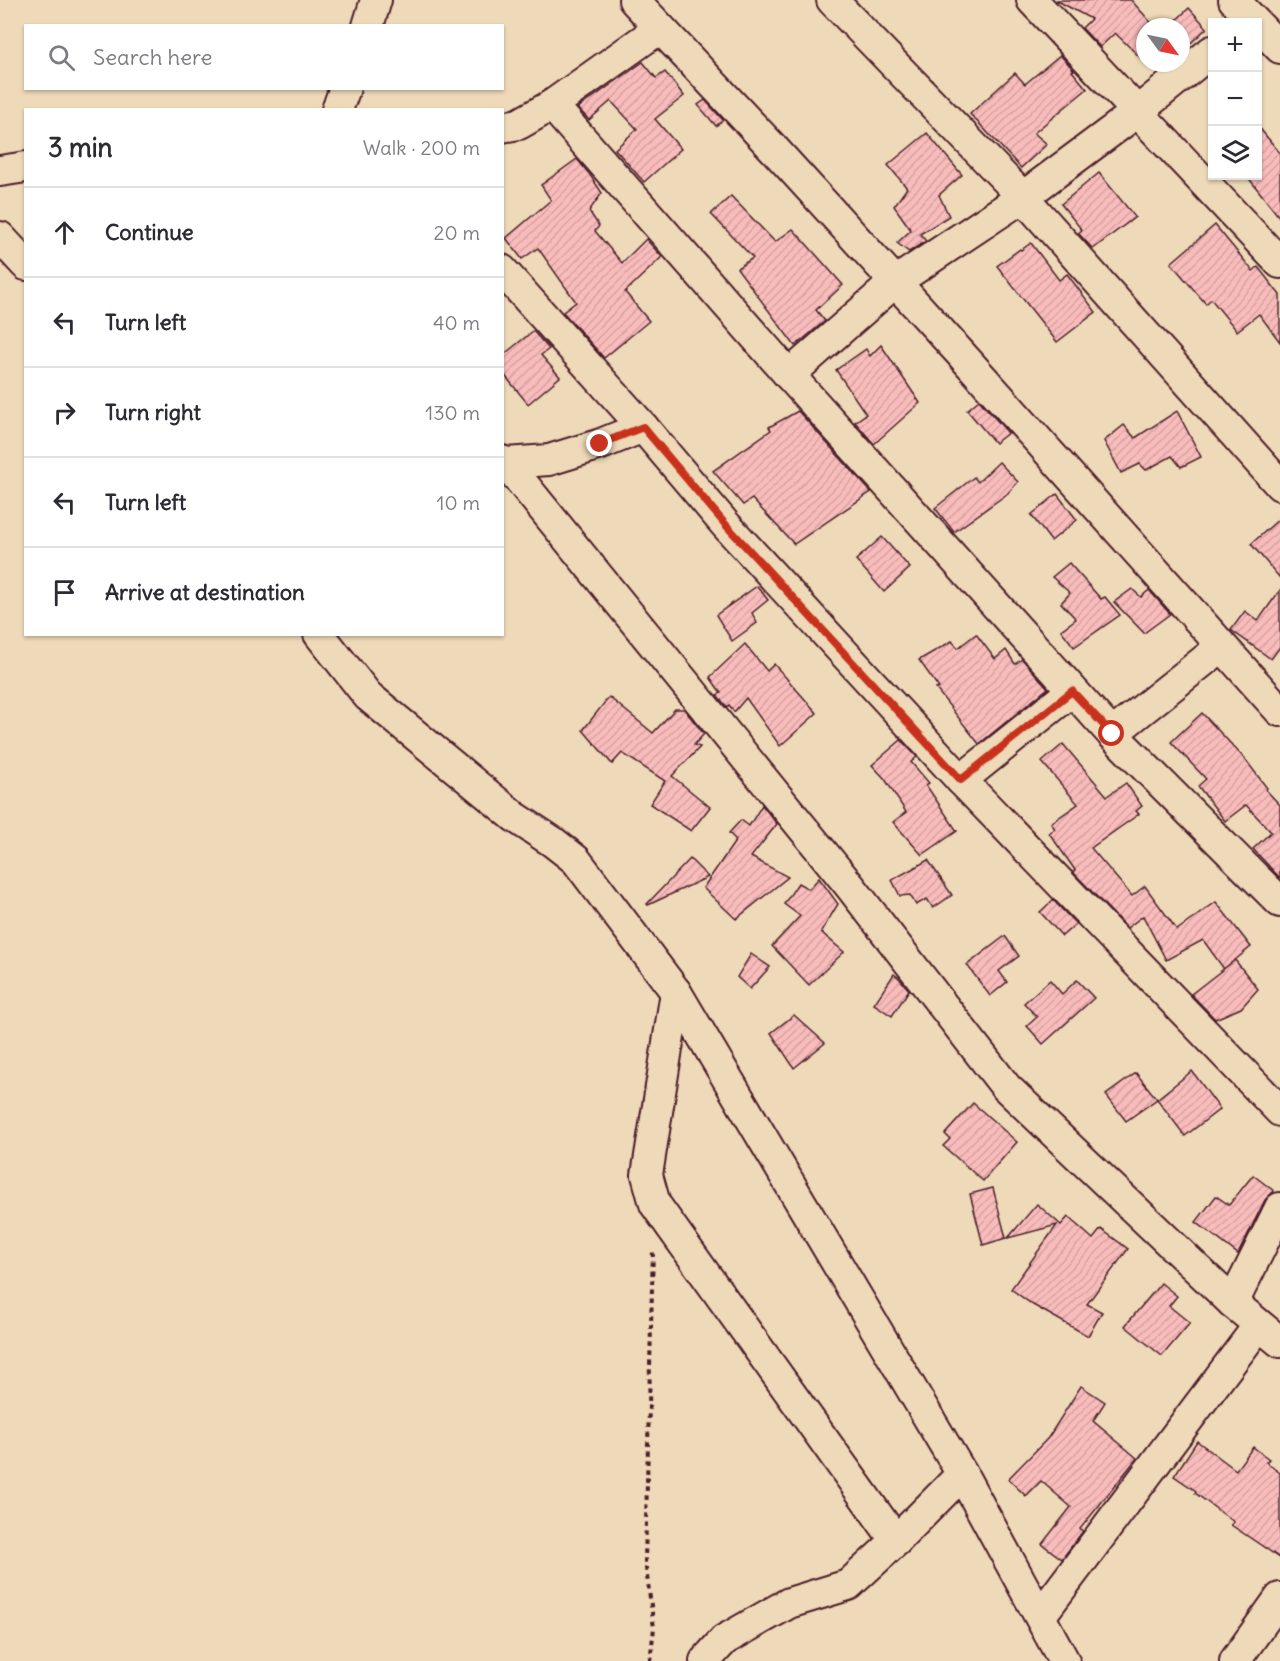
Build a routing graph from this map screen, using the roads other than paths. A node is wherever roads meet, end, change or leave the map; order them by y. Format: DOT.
graph roads {
  1 [pos="376,0"];
  2 [pos="634,0"];
  3 [pos="832,0"];
  4 [pos="1032,0"];
  5 [pos="369,24"];
  6 [pos="660,28"];
  7 [pos="1262,31"];
  8 [pos="1280,48"];
  9 [pos="1208,54"];
  10 [pos="344,90"];
  11 [pos="552,105"];
  12 [pos="338,108"];
  13 [pos="1137,111"];
  14 [pos="504,127"];
  15 [pos="24,167"];
  16 [pos="0,171"];
  17 [pos="1023,197"];
  18 [pos="0,237"];
  19 [pos="24,263"];
  20 [pos="1280,263"];
  21 [pos="504,272"];
  22 [pos="895,282"];
  23 [pos="789,375"];
  24 [pos="643,427"];
  25 [pos="504,462"];
  26 [pos="1280,485"];
  27 [pos="321,636"];
  28 [pos="1221,647"];
  29 [pos="1270,688"];
  30 [pos="1072,691"];
  31 [pos="1280,711"];
  32 [pos="1112,734"];
  33 [pos="961,780"];
  34 [pos="1280,902"];
  35 [pos="676,992"];
  36 [pos="1280,1111"];
  37 [pos="1280,1208"];
  38 [pos="1233,1303"];
  39 [pos="1270,1333"];
  40 [pos="962,1473"];
  41 [pos="896,1541"];
  42 [pos="1280,1598"];
  43 [pos="1041,1615"];
  44 [pos="705,1661"];
  45 [pos="1064,1661"];
  46 [pos="1235,1661"];
  1 -- 5 [label="street"];
  2 -- 6 [label="street"];
  3 -- 17 [label="street"];
  4 -- 13 [label="street"];
  6 -- 11 [label="street"];
  6 -- 22 [label="street"];
  7 -- 8 [label="street"];
  9 -- 13 [label="street"];
  10 -- 12 [label="street"];
  11 -- 14 [label="street"];
  11 -- 23 [label="street"];
  13 -- 17 [label="street"];
  13 -- 20 [label="street"];
  15 -- 16 [label="street"];
  17 -- 22 [label="street"];
  17 -- 26 [label="street"];
  18 -- 19 [label="street"];
  21 -- 24 [label="street"];
  22 -- 23 [label="street"];
  22 -- 28 [label="street"];
  23 -- 30 [label="street"];
  24 -- 25 [label="street"];
  24 -- 33 [label="street"];
  25 -- 38 [label="street"];
  27 -- 35 [label="street"];
  28 -- 29 [label="street"];
  28 -- 32 [label="street"];
  29 -- 31 [label="street"];
  30 -- 32 [label="street"];
  30 -- 33 [label="street"];
  32 -- 34 [label="street"];
  33 -- 36 [label="street"];
  35 -- 40 [label="street"];
  35 -- 41 [label="street"];
  37 -- 38 [label="street"];
  38 -- 39 [label="street"];
  39 -- 43 [label="street"];
  40 -- 41 [label="street"];
  40 -- 43 [label="street"];
  41 -- 44 [label="street"];
  42 -- 46 [label="street"];
  43 -- 45 [label="street"];
}
